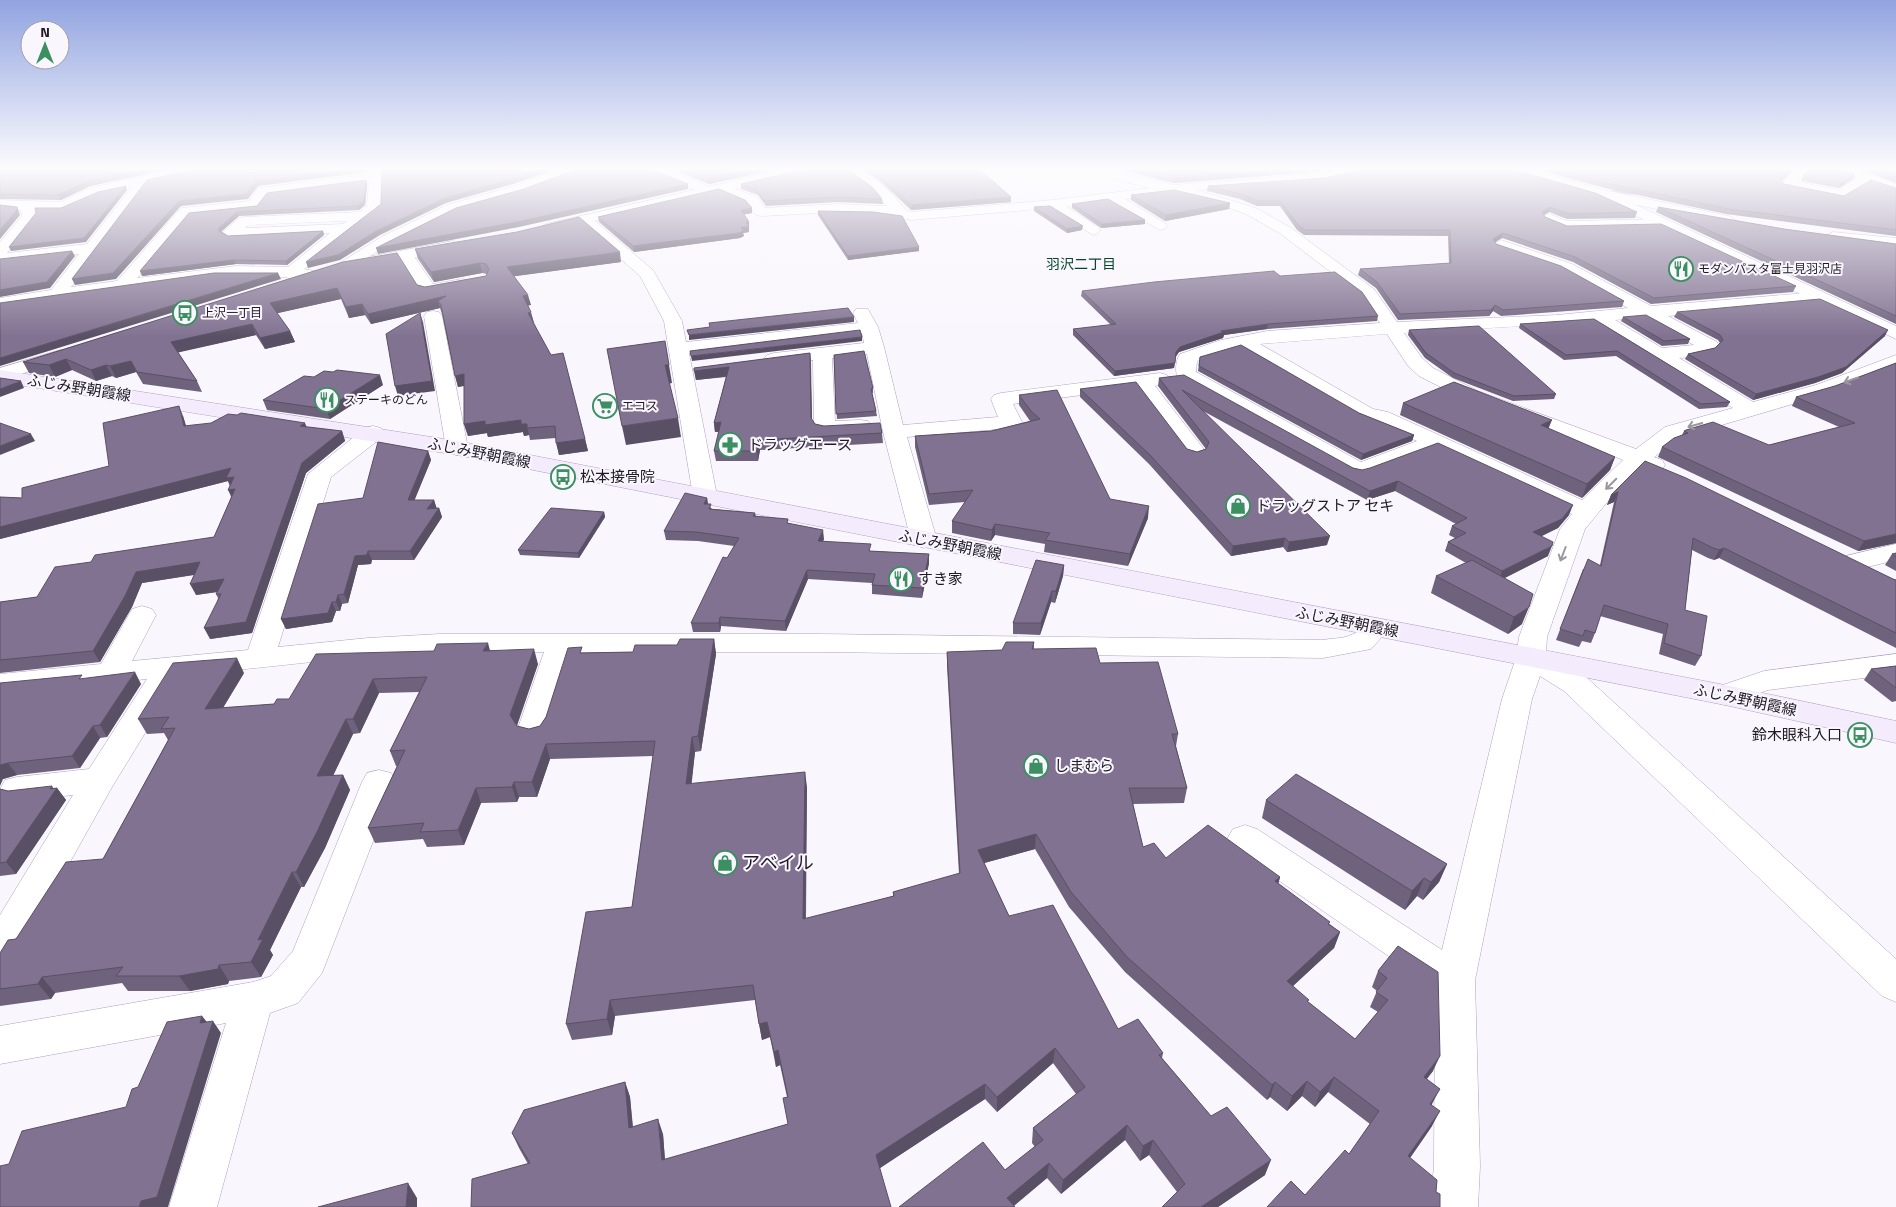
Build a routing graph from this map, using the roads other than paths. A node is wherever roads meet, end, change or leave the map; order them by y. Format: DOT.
graph roads {
  1 [pos="23,224"];
  2 [pos="109,224"];
  3 [pos="174,224"];
  4 [pos="240,224"];
  5 [pos="352,224"];
  6 [pos="417,224"];
  7 [pos="561,224"];
  8 [pos="590,224"];
  9 [pos="1084,224"];
  10 [pos="1157,224"];
  11 [pos="1274,224"];
  12 [pos="1562,224"];
  13 [pos="1619,224"];
  14 [pos="1665,224"];
  15 [pos="1160,226"];
  16 [pos="347,228"];
  17 [pos="1093,230"];
  18 [pos="529,232"];
  19 [pos="1817,234"];
  20 [pos="1896,243"];
  21 [pos="466,244"];
  22 [pos="1502,245"];
  23 [pos="91,248"];
  24 [pos="0,252"];
  25 [pos="405,255"];
  26 [pos="0,259"];
  27 [pos="343,266"];
  28 [pos="293,271"];
  29 [pos="313,276"];
  30 [pos="482,280"];
  31 [pos="122,285"];
  32 [pos="276,287"];
  33 [pos="56,295"];
  34 [pos="1818,297"];
  35 [pos="0,303"];
  36 [pos="1650,312"];
  37 [pos="433,316"];
  38 [pos="1597,317"];
  39 [pos="1392,328"];
  40 [pos="1896,333"];
  41 [pos="1242,341"];
  42 [pos="875,347"];
  43 [pos="678,348"];
  44 [pos="77,350"];
  45 [pos="822,353"];
  46 [pos="1660,354"];
  47 [pos="757,361"];
  48 [pos="1896,361"];
  49 [pos="0,375"];
  50 [pos="1186,375"];
  51 [pos="1141,381"];
  52 [pos="1749,410"];
  53 [pos="893,428"];
  54 [pos="373,433"];
  55 [pos="1436,442"];
  56 [pos="457,448"];
  57 [pos="1195,452"];
  58 [pos="1638,458"];
  59 [pos="1359,470"];
  60 [pos="1672,473"];
  61 [pos="1331,480"];
  62 [pos="705,496"];
  63 [pos="1586,511"];
  64 [pos="924,540"];
  65 [pos="1896,552"];
  66 [pos="1890,579"];
  67 [pos="142,615"];
  68 [pos="1376,628"];
  69 [pos="561,643"];
  70 [pos="260,658"];
  71 [pos="1531,658"];
  72 [pos="1896,664"];
  73 [pos="170,667"];
  74 [pos="111,673"];
  75 [pos="0,684"];
  76 [pos="1724,695"];
  77 [pos="533,732"];
  78 [pos="1896,732"];
  79 [pos="99,780"];
  80 [pos="380,782"];
  81 [pos="17,789"];
  82 [pos="1245,839"];
  83 [pos="0,950"];
  84 [pos="1455,980"];
  85 [pos="1896,984"];
  86 [pos="253,1000"];
  87 [pos="0,1045"];
  88 [pos="193,1207"];
  89 [pos="1454,1207"];
  1 -- 24 [label="street"];
  2 -- 23 [label="street"];
  3 -- 31 [label="street"];
  4 -- 16 [label="street"];
  5 -- 16 [label="street"];
  6 -- 27 [label="street"];
  7 -- 18 [label="street"];
  8 -- 43 [label="street"];
  9 -- 17 [label="street"];
  10 -- 15 [label="street"];
  11 -- 39 [label="street"];
  12 -- 13 [label="street"];
  14 -- 34 [label="street"];
  16 -- 28 [label="street"];
  19 -- 20 [label="street"];
  21 -- 25 [label="street"];
  22 -- 36 [label="street"];
  23 -- 26 [label="street"];
  23 -- 33 [label="street"];
  25 -- 27 [label="street"];
  25 -- 30 [label="street"];
  27 -- 29 [label="street"];
  28 -- 29 [label="street"];
  28 -- 31 [label="street"];
  29 -- 32 [label="street"];
  31 -- 33 [label="street"];
  33 -- 35 [label="street"];
  34 -- 36 [label="street"];
  34 -- 40 [label="street"];
  36 -- 38 [label="street"];
  36 -- 46 [label="street"];
  37 -- 56 [label="street"];
  38 -- 39 [label="street"];
  38 -- 46 [label="street"];
  39 -- 41 [label="street"];
  39 -- 58 [label="street"];
  41 -- 50 [label="street"];
  41 -- 55 [label="street"];
  42 -- 43 [label="street"];
  42 -- 45 [label="street"];
  42 -- 53 [label="street"];
  43 -- 62 [label="street"];
  44 -- 49 [label="street"];
  45 -- 47 [label="street"];
  45 -- 53 [label="street"];
  46 -- 52 [label="street"];
  48 -- 52 [label="street, one-way"];
  49 -- 54 [label="main road, ふじみ野朝霞線"];
  50 -- 51 [label="street"];
  50 -- 59 [label="street"];
  51 -- 53 [label="street"];
  51 -- 57 [label="street"];
  52 -- 58 [label="street, one-way"];
  53 -- 64 [label="street"];
  54 -- 56 [label="main road, ふじみ野朝霞線"];
  54 -- 70 [label="street"];
  55 -- 59 [label="street"];
  55 -- 63 [label="street"];
  56 -- 62 [label="main road, ふじみ野朝霞線"];
  58 -- 60 [label="street"];
  58 -- 63 [label="street, one-way"];
  59 -- 61 [label="street"];
  62 -- 64 [label="main road, ふじみ野朝霞線"];
  63 -- 71 [label="street, one-way"];
  64 -- 68 [label="main road, ふじみ野朝霞線"];
  65 -- 66 [label="street"];
  67 -- 74 [label="street"];
  68 -- 69 [label="street"];
  68 -- 71 [label="main road, ふじみ野朝霞線"];
  69 -- 70 [label="street"];
  69 -- 77 [label="street"];
  70 -- 73 [label="street"];
  71 -- 76 [label="main road, ふじみ野朝霞線"];
  71 -- 84 [label="street"];
  71 -- 85 [label="street"];
  72 -- 76 [label="street"];
  73 -- 74 [label="street"];
  73 -- 79 [label="street"];
  74 -- 75 [label="street"];
  76 -- 78 [label="main road, ふじみ野朝霞線"];
  79 -- 81 [label="street"];
  79 -- 83 [label="street"];
  80 -- 86 [label="street"];
  82 -- 84 [label="street"];
  84 -- 89 [label="street"];
  86 -- 87 [label="street"];
  86 -- 88 [label="street"];
}
